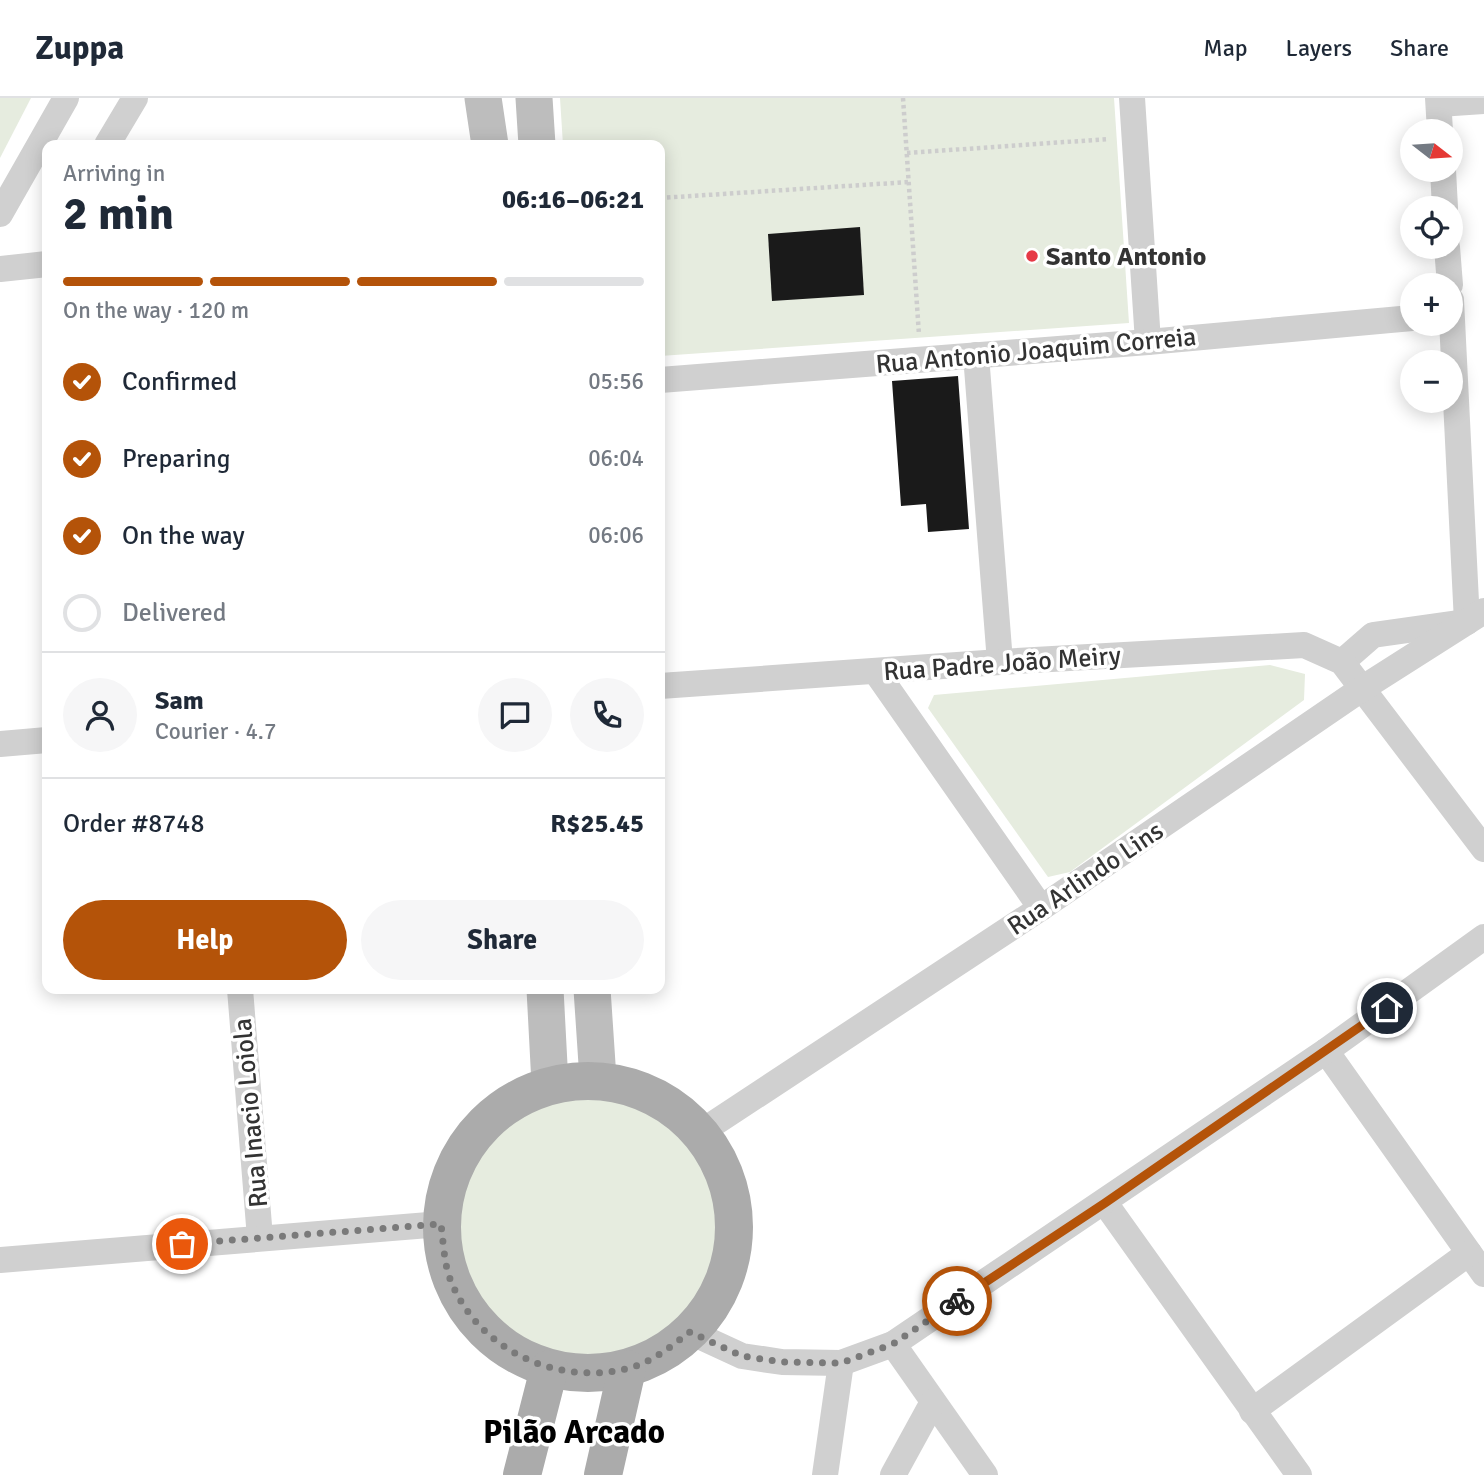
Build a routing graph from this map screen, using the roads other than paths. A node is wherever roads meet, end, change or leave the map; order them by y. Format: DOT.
graph roads {
  1 [pos="66,98"];
  2 [pos="135,98"];
  3 [pos="483,98"];
  4 [pos="534,98"];
  5 [pos="1132,98"];
  6 [pos="1484,100"];
  7 [pos="1438,101"];
  8 [pos="1439,119"];
  9 [pos="42,140"];
  10 [pos="42,140"];
  11 [pos="110,140"];
  12 [pos="489,140"];
  13 [pos="537,140"];
  14 [pos="0,214"];
  15 [pos="42,262"];
  16 [pos="0,268"];
  17 [pos="1400,319"];
  18 [pos="1453,336"];
  19 [pos="1149,342"];
  20 [pos="976,355"];
  21 [pos="665,380"];
  22 [pos="1476,616"];
  23 [pos="1000,662"];
  24 [pos="1342,662"];
  25 [pos="877,672"];
  26 [pos="665,686"];
  27 [pos="1363,688"];
  28 [pos="42,740"];
  29 [pos="0,744"];
  30 [pos="1484,849"];
  31 [pos="1041,908"];
  32 [pos="1484,937"];
  33 [pos="240,994"];
  34 [pos="545,994"];
  35 [pos="592,994"];
  36 [pos="1326,1051"];
  37 [pos="598,1079"];
  38 [pos="550,1084"];
  39 [pos="701,1132"];
  40 [pos="1105,1203"];
  41 [pos="441,1224"];
  42 [pos="260,1238"];
  43 [pos="1469,1252"];
  44 [pos="0,1260"];
  45 [pos="1484,1274"];
  46 [pos="690,1332"];
  47 [pos="893,1344"];
  48 [pos="841,1363"];
  49 [pos="549,1369"];
  50 [pos="627,1369"];
  51 [pos="933,1402"];
  52 [pos="1252,1412"];
  53 [pos="522,1475"];
  54 [pos="603,1475"];
  55 [pos="825,1475"];
  56 [pos="893,1475"];
  57 [pos="985,1475"];
  58 [pos="1300,1475"];
  1 -- 9 [label="street"];
  2 -- 11 [label="street"];
  3 -- 12 [label="main road"];
  4 -- 13 [label="main road"];
  5 -- 19 [label="street"];
  6 -- 7 [label="street"];
  7 -- 8 [label="street"];
  10 -- 14 [label="street"];
  15 -- 16 [label="street"];
  17 -- 19 [label="street, Rua Antonio Joaquim Correia"];
  18 -- 22 [label="street"];
  19 -- 20 [label="street, Rua Antonio Joaquim Correia"];
  20 -- 21 [label="street, Rua Antonio Joaquim Correia"];
  20 -- 23 [label="street"];
  22 -- 24 [label="street"];
  22 -- 27 [label="street, Rua Arlindo Lins"];
  23 -- 24 [label="street, Rua Padre João Meiry"];
  23 -- 25 [label="street, Rua Padre João Meiry"];
  24 -- 27 [label="street"];
  25 -- 26 [label="street, Rua Padre João Meiry"];
  25 -- 31 [label="street"];
  27 -- 30 [label="street"];
  27 -- 31 [label="street, Rua Arlindo Lins"];
  28 -- 29 [label="street"];
  31 -- 39 [label="street, Rua Arlindo Lins"];
  32 -- 36 [label="street"];
  33 -- 42 [label="street, Rua Inacio Loiola"];
  34 -- 38 [label="main road"];
  35 -- 37 [label="main road"];
  36 -- 40 [label="street"];
  36 -- 43 [label="street"];
  37 -- 38 [label="main road"];
  37 -- 39 [label="main road"];
  38 -- 41 [label="main road"];
  39 -- 46 [label="main road"];
  40 -- 47 [label="street"];
  40 -- 52 [label="street"];
  41 -- 42 [label="street"];
  41 -- 49 [label="main road"];
  42 -- 44 [label="street"];
  43 -- 45 [label="street"];
  43 -- 52 [label="street"];
  46 -- 48 [label="street"];
  46 -- 50 [label="main road"];
  47 -- 48 [label="street"];
  47 -- 51 [label="street"];
  48 -- 55 [label="street"];
  49 -- 50 [label="main road"];
  49 -- 53 [label="main road"];
  50 -- 54 [label="main road"];
  51 -- 56 [label="street"];
  51 -- 57 [label="street"];
  52 -- 58 [label="street"];
}
